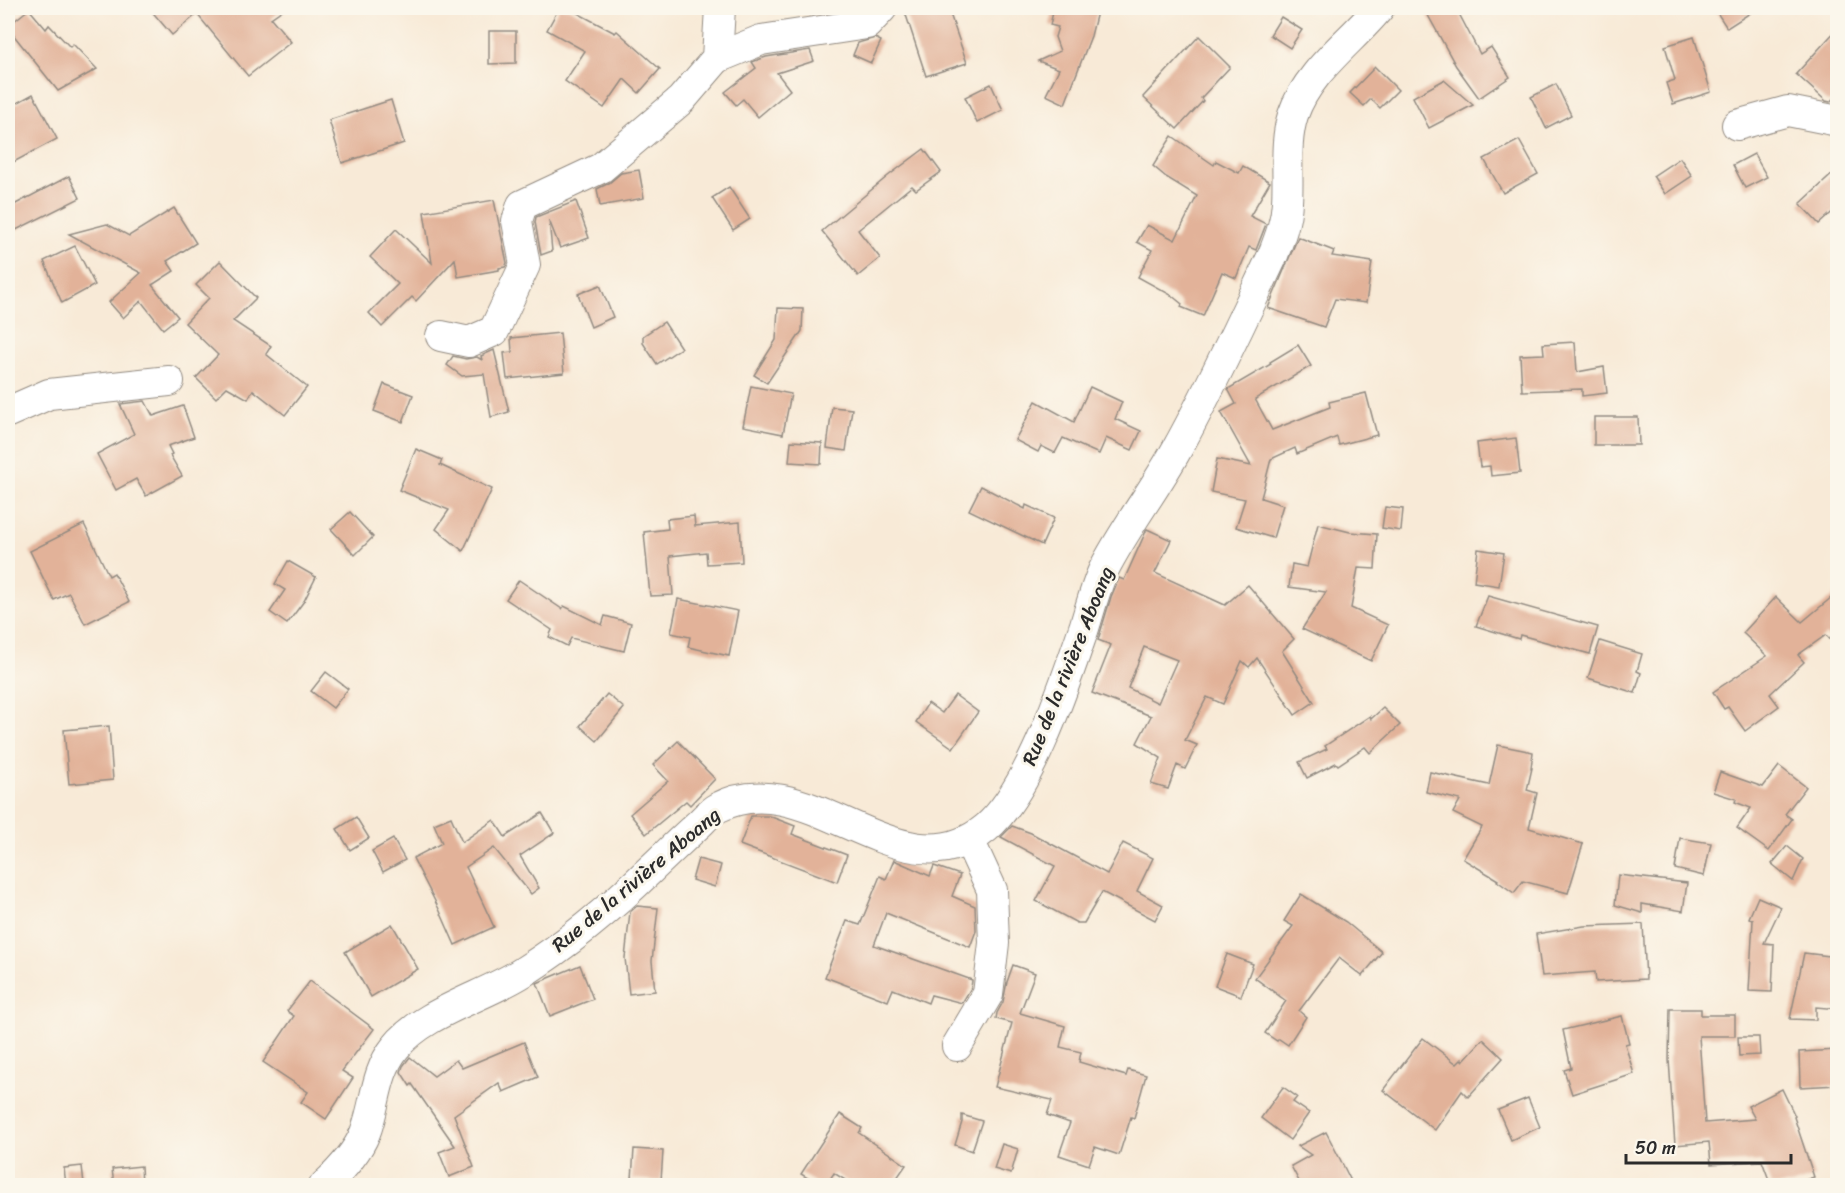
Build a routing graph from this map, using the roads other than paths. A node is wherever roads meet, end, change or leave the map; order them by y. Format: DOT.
graph roads {
  1 [pos="720,8"];
  2 [pos="882,8"];
  3 [pos="1379,8"];
  4 [pos="717,58"];
  5 [pos="1838,121"];
  6 [pos="1737,125"];
  7 [pos="441,336"];
  8 [pos="169,381"];
  9 [pos="8,412"];
  10 [pos="969,840"];
  11 [pos="957,1046"];
  12 [pos="324,1185"];
  1 -- 4 [label="street"];
  2 -- 4 [label="street"];
  3 -- 10 [label="street, Rue de la rivière Aboang"];
  4 -- 7 [label="street"];
  5 -- 6 [label="street"];
  8 -- 9 [label="street"];
  10 -- 11 [label="street"];
  10 -- 12 [label="street, Rue de la rivière Aboang"];
}
